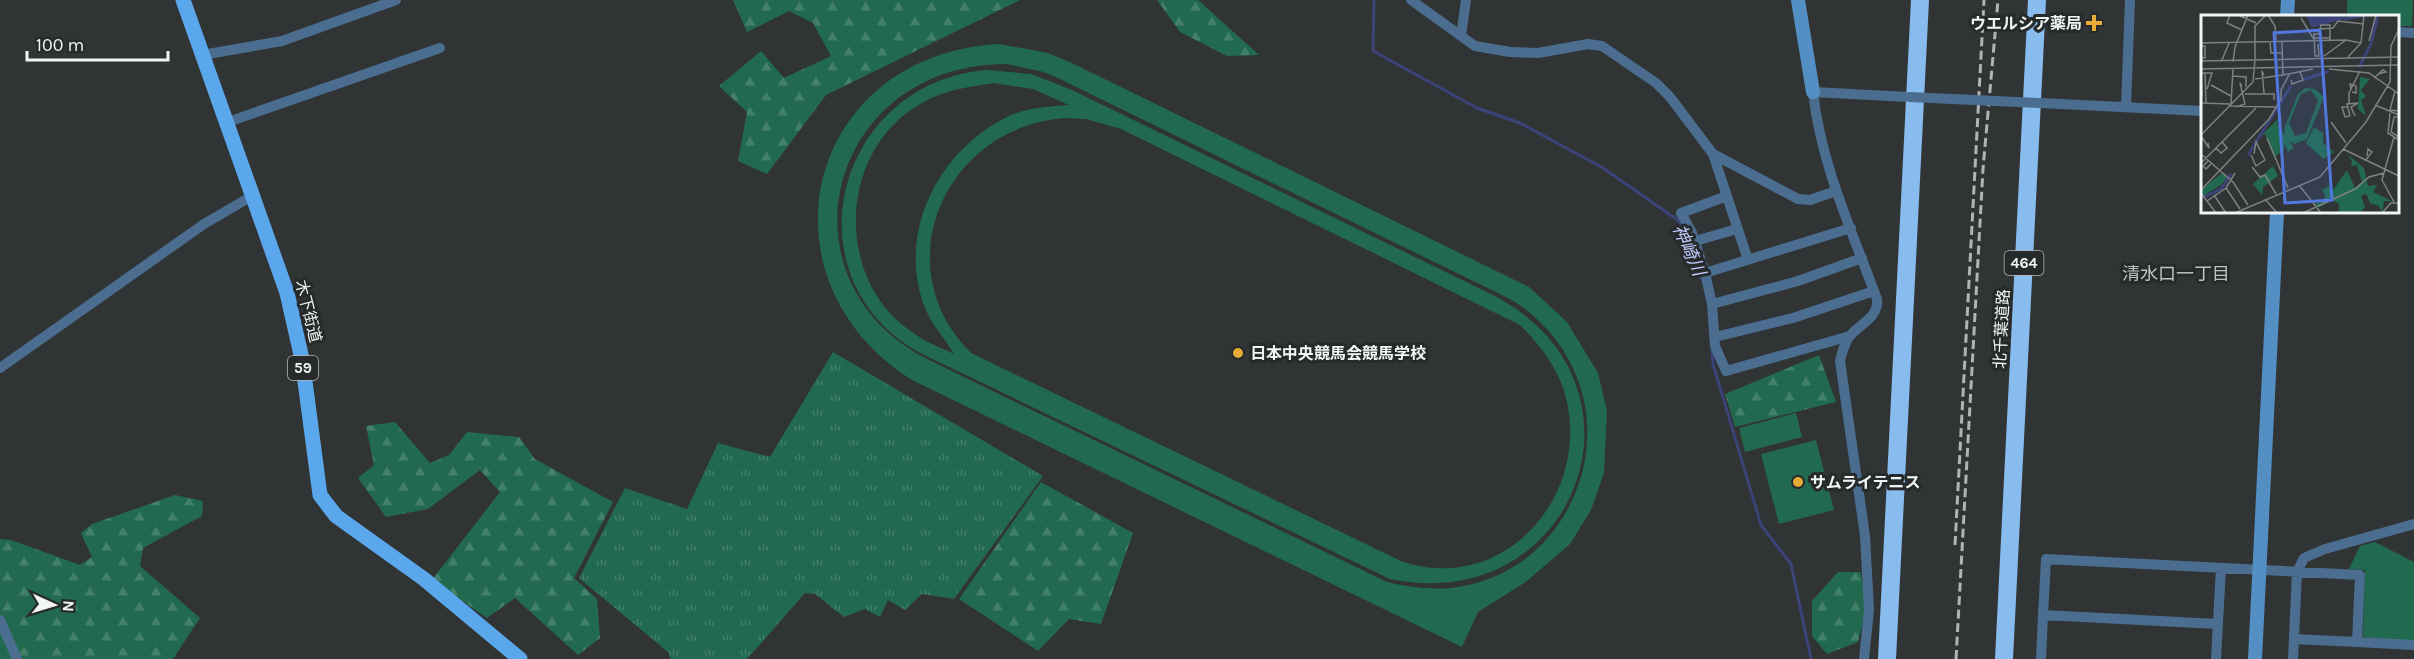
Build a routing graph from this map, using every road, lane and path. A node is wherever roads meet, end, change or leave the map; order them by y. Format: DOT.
graph roads {
  1 [pos="183,0"];
  2 [pos="396,0"];
  3 [pos="1411,0"];
  4 [pos="1466,0"];
  5 [pos="1798,0"];
  6 [pos="1920,0"];
  7 [pos="2037,0"];
  8 [pos="2130,0"];
  9 [pos="2288,0"];
  10 [pos="2287,15"];
  11 [pos="2399,32"];
  12 [pos="2414,33"];
  13 [pos="1461,36"];
  14 [pos="440,48"];
  15 [pos="202,55"];
  16 [pos="1813,92"];
  17 [pos="2126,107"];
  18 [pos="2201,111"];
  19 [pos="225,123"];
  20 [pos="1713,154"];
  21 [pos="1836,191"];
  22 [pos="252,196"];
  23 [pos="1727,196"];
  24 [pos="2277,213"];
  25 [pos="1851,228"];
  26 [pos="1737,229"];
  27 [pos="1695,241"];
  28 [pos="1862,258"];
  29 [pos="1748,260"];
  30 [pos="1705,273"];
  31 [pos="1874,291"];
  32 [pos="1712,304"];
  33 [pos="1850,336"];
  34 [pos="1715,337"];
  35 [pos="0,368"];
  36 [pos="2414,524"];
  37 [pos="2221,568"];
  38 [pos="2259,570"];
  39 [pos="2297,572"];
  40 [pos="2043,615"];
  41 [pos="0,620"];
  42 [pos="2218,624"];
  43 [pos="2294,639"];
  44 [pos="2357,642"];
  45 [pos="2414,645"];
  46 [pos="17,659"];
  47 [pos="520,659"];
  48 [pos="1864,659"];
  49 [pos="1887,659"];
  50 [pos="2004,659"];
  51 [pos="2041,659"];
  52 [pos="2216,659"];
  53 [pos="2255,659"];
  54 [pos="2293,659"];
  1 -- 15 [label="main road, 木下街道 / 59"];
  2 -- 15 [label="street"];
  3 -- 13 [label="street"];
  4 -- 13 [label="street"];
  5 -- 16 [label="street"];
  6 -- 49 [label="highway"];
  7 -- 50 [label="highway, 北千葉道路 / 464"];
  8 -- 17 [label="street"];
  9 -- 10 [label="street"];
  11 -- 12 [label="street"];
  13 -- 20 [label="street"];
  14 -- 19 [label="street"];
  15 -- 19 [label="main road, 木下街道 / 59"];
  16 -- 17 [label="street, bridge"];
  16 -- 21 [label="street"];
  17 -- 18 [label="street"];
  19 -- 22 [label="main road, 木下街道 / 59"];
  20 -- 21 [label="street"];
  20 -- 23 [label="street"];
  21 -- 25 [label="street"];
  22 -- 35 [label="street"];
  22 -- 47 [label="main road, 木下街道 / 59"];
  23 -- 26 [label="street"];
  23 -- 27 [label="street"];
  24 -- 38 [label="street"];
  25 -- 28 [label="street"];
  25 -- 29 [label="street"];
  26 -- 27 [label="street"];
  26 -- 29 [label="street"];
  27 -- 30 [label="street"];
  28 -- 31 [label="street"];
  28 -- 32 [label="street"];
  29 -- 30 [label="street"];
  30 -- 32 [label="street"];
  31 -- 33 [label="street"];
  31 -- 34 [label="street"];
  32 -- 34 [label="street"];
  33 -- 34 [label="street"];
  33 -- 48 [label="street"];
  36 -- 39 [label="street"];
  37 -- 38 [label="street"];
  37 -- 40 [label="street"];
  37 -- 42 [label="street"];
  38 -- 39 [label="street"];
  38 -- 53 [label="street"];
  39 -- 43 [label="street"];
  39 -- 44 [label="street"];
  40 -- 42 [label="street"];
  40 -- 51 [label="street"];
  41 -- 46 [label="street"];
  42 -- 52 [label="street"];
  43 -- 44 [label="street"];
  43 -- 54 [label="street"];
  44 -- 45 [label="street"];
}
